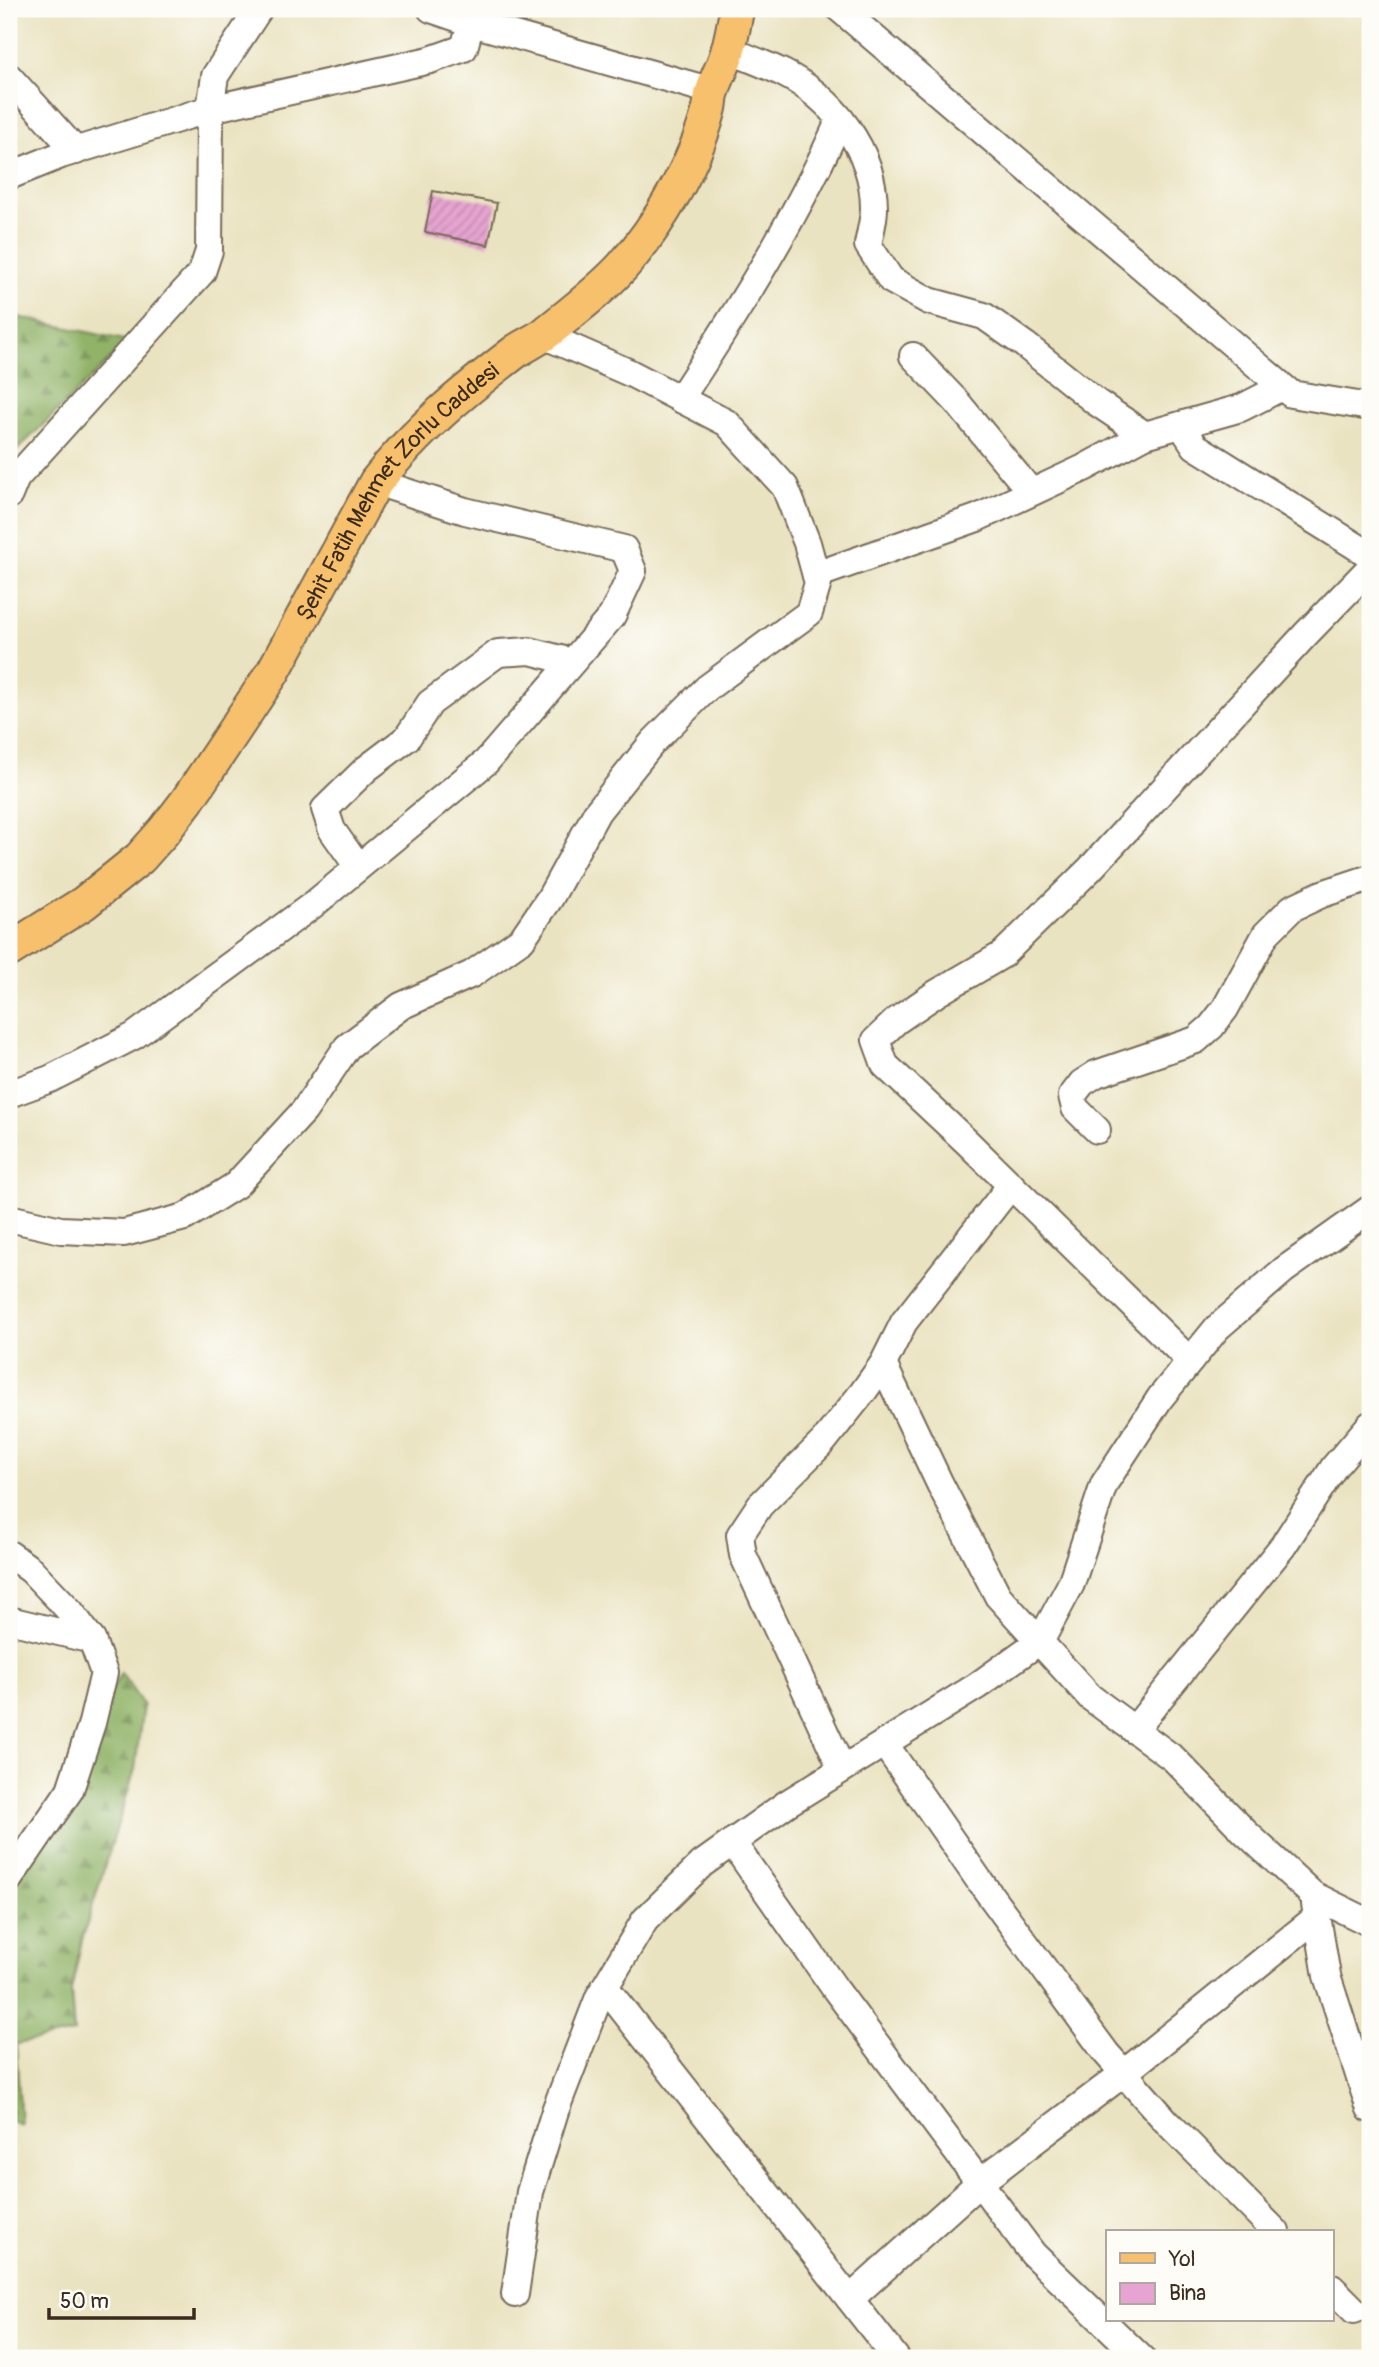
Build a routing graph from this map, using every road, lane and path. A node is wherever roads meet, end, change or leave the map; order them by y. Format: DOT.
graph roads {
  1 [pos="259,9"];
  2 [pos="431,9"];
  3 [pos="737,9"];
  4 [pos="840,9"];
  5 [pos="473,16"];
  6 [pos="729,50"];
  7 [pos="9,77"];
  8 [pos="712,91"];
  9 [pos="210,109"];
  10 [pos="840,119"];
  11 [pos="76,151"];
  12 [pos="9,176"];
  13 [pos="543,335"];
  14 [pos="913,356"];
  15 [pos="1282,387"];
  16 [pos="680,399"];
  17 [pos="1370,407"];
  18 [pos="1181,425"];
  19 [pos="1145,435"];
  20 [pos="376,482"];
  21 [pos="1031,492"];
  22 [pos="9,495"];
  23 [pos="1370,555"];
  24 [pos="1370,568"];
  25 [pos="816,575"];
  26 [pos="572,662"];
  27 [pos="358,867"];
  28 [pos="1370,878"];
  29 [pos="9,950"];
  30 [pos="9,1094"];
  31 [pos="1097,1130"];
  32 [pos="1011,1185"];
  33 [pos="1370,1209"];
  34 [pos="9,1218"];
  35 [pos="1190,1361"];
  36 [pos="884,1364"];
  37 [pos="1370,1425"];
  38 [pos="9,1554"];
  39 [pos="9,1620"];
  40 [pos="92,1640"];
  41 [pos="1041,1640"];
  42 [pos="1134,1730"];
  43 [pos="884,1743"];
  44 [pos="842,1769"];
  45 [pos="732,1842"];
  46 [pos="9,1879"];
  47 [pos="1315,1906"];
  48 [pos="1370,1923"];
  49 [pos="605,1987"];
  50 [pos="1124,2073"];
  51 [pos="1370,2109"];
  52 [pos="979,2183"];
  53 [pos="1274,2230"];
  54 [pos="1334,2290"];
  55 [pos="515,2294"];
  56 [pos="850,2300"];
  57 [pos="1354,2310"];
  58 [pos="896,2358"];
  59 [pos="1141,2358"];
  1 -- 9 [label="street"];
  2 -- 5 [label="street"];
  3 -- 6 [label="main road, Şehit Fatih Mehmet Zorlu Caddesi"];
  4 -- 15 [label="street"];
  5 -- 8 [label="street"];
  5 -- 9 [label="street"];
  6 -- 8 [label="main road, Şehit Fatih Mehmet Zorlu Caddesi"];
  6 -- 10 [label="street"];
  7 -- 11 [label="street"];
  8 -- 13 [label="main road, Şehit Fatih Mehmet Zorlu Caddesi"];
  9 -- 11 [label="street"];
  9 -- 22 [label="street"];
  10 -- 16 [label="street"];
  10 -- 19 [label="street"];
  11 -- 12 [label="street"];
  13 -- 16 [label="street"];
  13 -- 20 [label="main road, Şehit Fatih Mehmet Zorlu Caddesi"];
  14 -- 21 [label="street"];
  15 -- 17 [label="street"];
  15 -- 18 [label="street"];
  16 -- 25 [label="street"];
  18 -- 19 [label="street"];
  18 -- 23 [label="street"];
  19 -- 21 [label="street"];
  20 -- 26 [label="street"];
  20 -- 29 [label="main road, Şehit Fatih Mehmet Zorlu Caddesi"];
  21 -- 25 [label="street"];
  24 -- 32 [label="street"];
  25 -- 34 [label="street"];
  26 -- 27 [label="street"];
  26 -- 27 [label="street"];
  27 -- 30 [label="street"];
  28 -- 31 [label="street"];
  32 -- 35 [label="street"];
  32 -- 36 [label="street"];
  33 -- 35 [label="street"];
  35 -- 41 [label="street"];
  36 -- 41 [label="street"];
  36 -- 44 [label="street"];
  37 -- 42 [label="street"];
  38 -- 40 [label="street"];
  39 -- 40 [label="street"];
  40 -- 46 [label="street"];
  41 -- 42 [label="street"];
  41 -- 43 [label="street"];
  42 -- 47 [label="street"];
  43 -- 44 [label="street"];
  43 -- 50 [label="street"];
  44 -- 45 [label="street"];
  45 -- 49 [label="street"];
  45 -- 52 [label="street"];
  47 -- 48 [label="street"];
  47 -- 50 [label="street"];
  47 -- 51 [label="street"];
  49 -- 55 [label="street"];
  49 -- 56 [label="street"];
  50 -- 52 [label="street"];
  50 -- 53 [label="street"];
  52 -- 56 [label="street"];
  52 -- 59 [label="street"];
  54 -- 57 [label="street"];
  56 -- 58 [label="street"];
}
